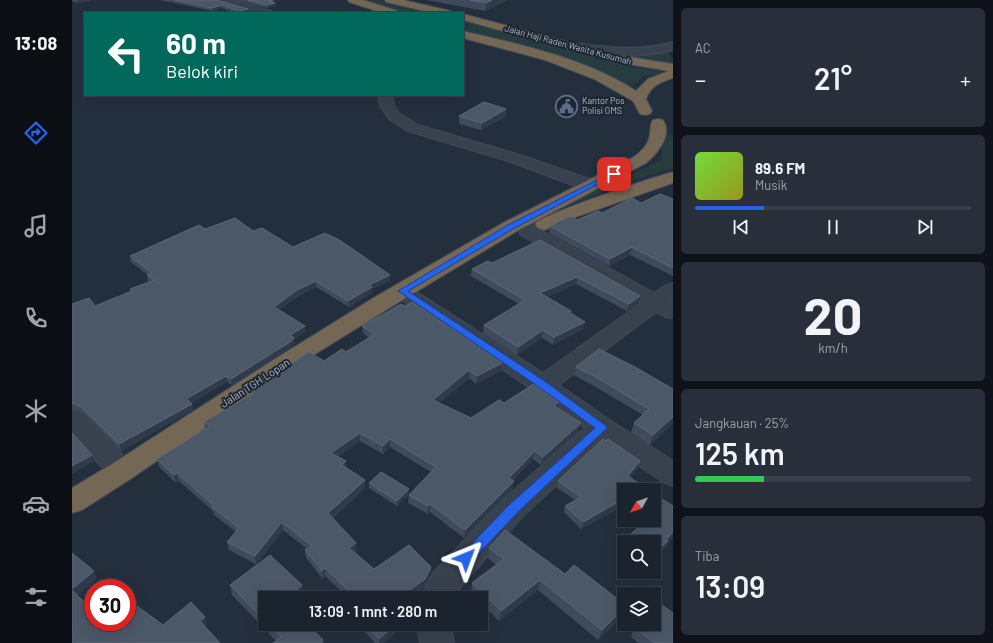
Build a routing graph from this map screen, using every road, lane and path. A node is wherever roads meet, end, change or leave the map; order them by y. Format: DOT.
graph roads {
  1 [pos="221,0"];
  2 [pos="353,0"];
  3 [pos="390,0"];
  4 [pos="263,12"];
  5 [pos="391,12"];
  6 [pos="443,12"];
  7 [pos="464,17"];
  8 [pos="464,34"];
  9 [pos="569,46"];
  10 [pos="673,46"];
  11 [pos="673,68"];
  12 [pos="673,74"];
  13 [pos="385,96"];
  14 [pos="639,98"];
  15 [pos="658,123"];
  16 [pos="672,131"];
  17 [pos="673,177"];
  18 [pos="673,181"];
  19 [pos="651,184"];
  20 [pos="592,186"];
  21 [pos="548,206"];
  22 [pos="564,215"];
  23 [pos="528,231"];
  24 [pos="441,269"];
  25 [pos="673,289"];
  26 [pos="402,291"];
  27 [pos="664,307"];
  28 [pos="543,385"];
  29 [pos="72,419"];
  30 [pos="602,428"];
  31 [pos="122,471"];
  32 [pos="673,475"];
  33 [pos="72,502"];
  34 [pos="440,591"];
  35 [pos="435,631"];
  36 [pos="436,643"];
  1 -- 4 [label="street"];
  2 -- 5 [label="highway"];
  3 -- 6 [label="highway"];
  7 -- 9 [label="highway, Jalan Haji Raden Wasita Kusumah"];
  8 -- 14 [label="highway, Jalan Haji Raden Wasita Kusumah"];
  9 -- 10 [label="street"];
  9 -- 11 [label="highway, Jalan Haji Raden Wasita Kusumah"];
  12 -- 14 [label="highway"];
  13 -- 20 [label="street"];
  14 -- 15 [label="highway"];
  15 -- 16 [label="highway"];
  15 -- 20 [label="highway"];
  17 -- 19 [label="highway"];
  18 -- 19 [label="street"];
  19 -- 22 [label="highway"];
  20 -- 21 [label="highway"];
  21 -- 22 [label="highway"];
  21 -- 24 [label="highway"];
  22 -- 23 [label="highway"];
  23 -- 24 [label="highway"];
  23 -- 27 [label="street"];
  24 -- 26 [label="highway, Jalan TGH Lopan"];
  25 -- 27 [label="street"];
  26 -- 28 [label="street"];
  26 -- 31 [label="highway, Jalan TGH Lopan"];
  27 -- 28 [label="street"];
  28 -- 30 [label="street"];
  29 -- 31 [label="street"];
  30 -- 32 [label="street"];
  30 -- 34 [label="street"];
  31 -- 33 [label="highway, Jalan TGH Lopan"];
  35 -- 36 [label="street"];
}
